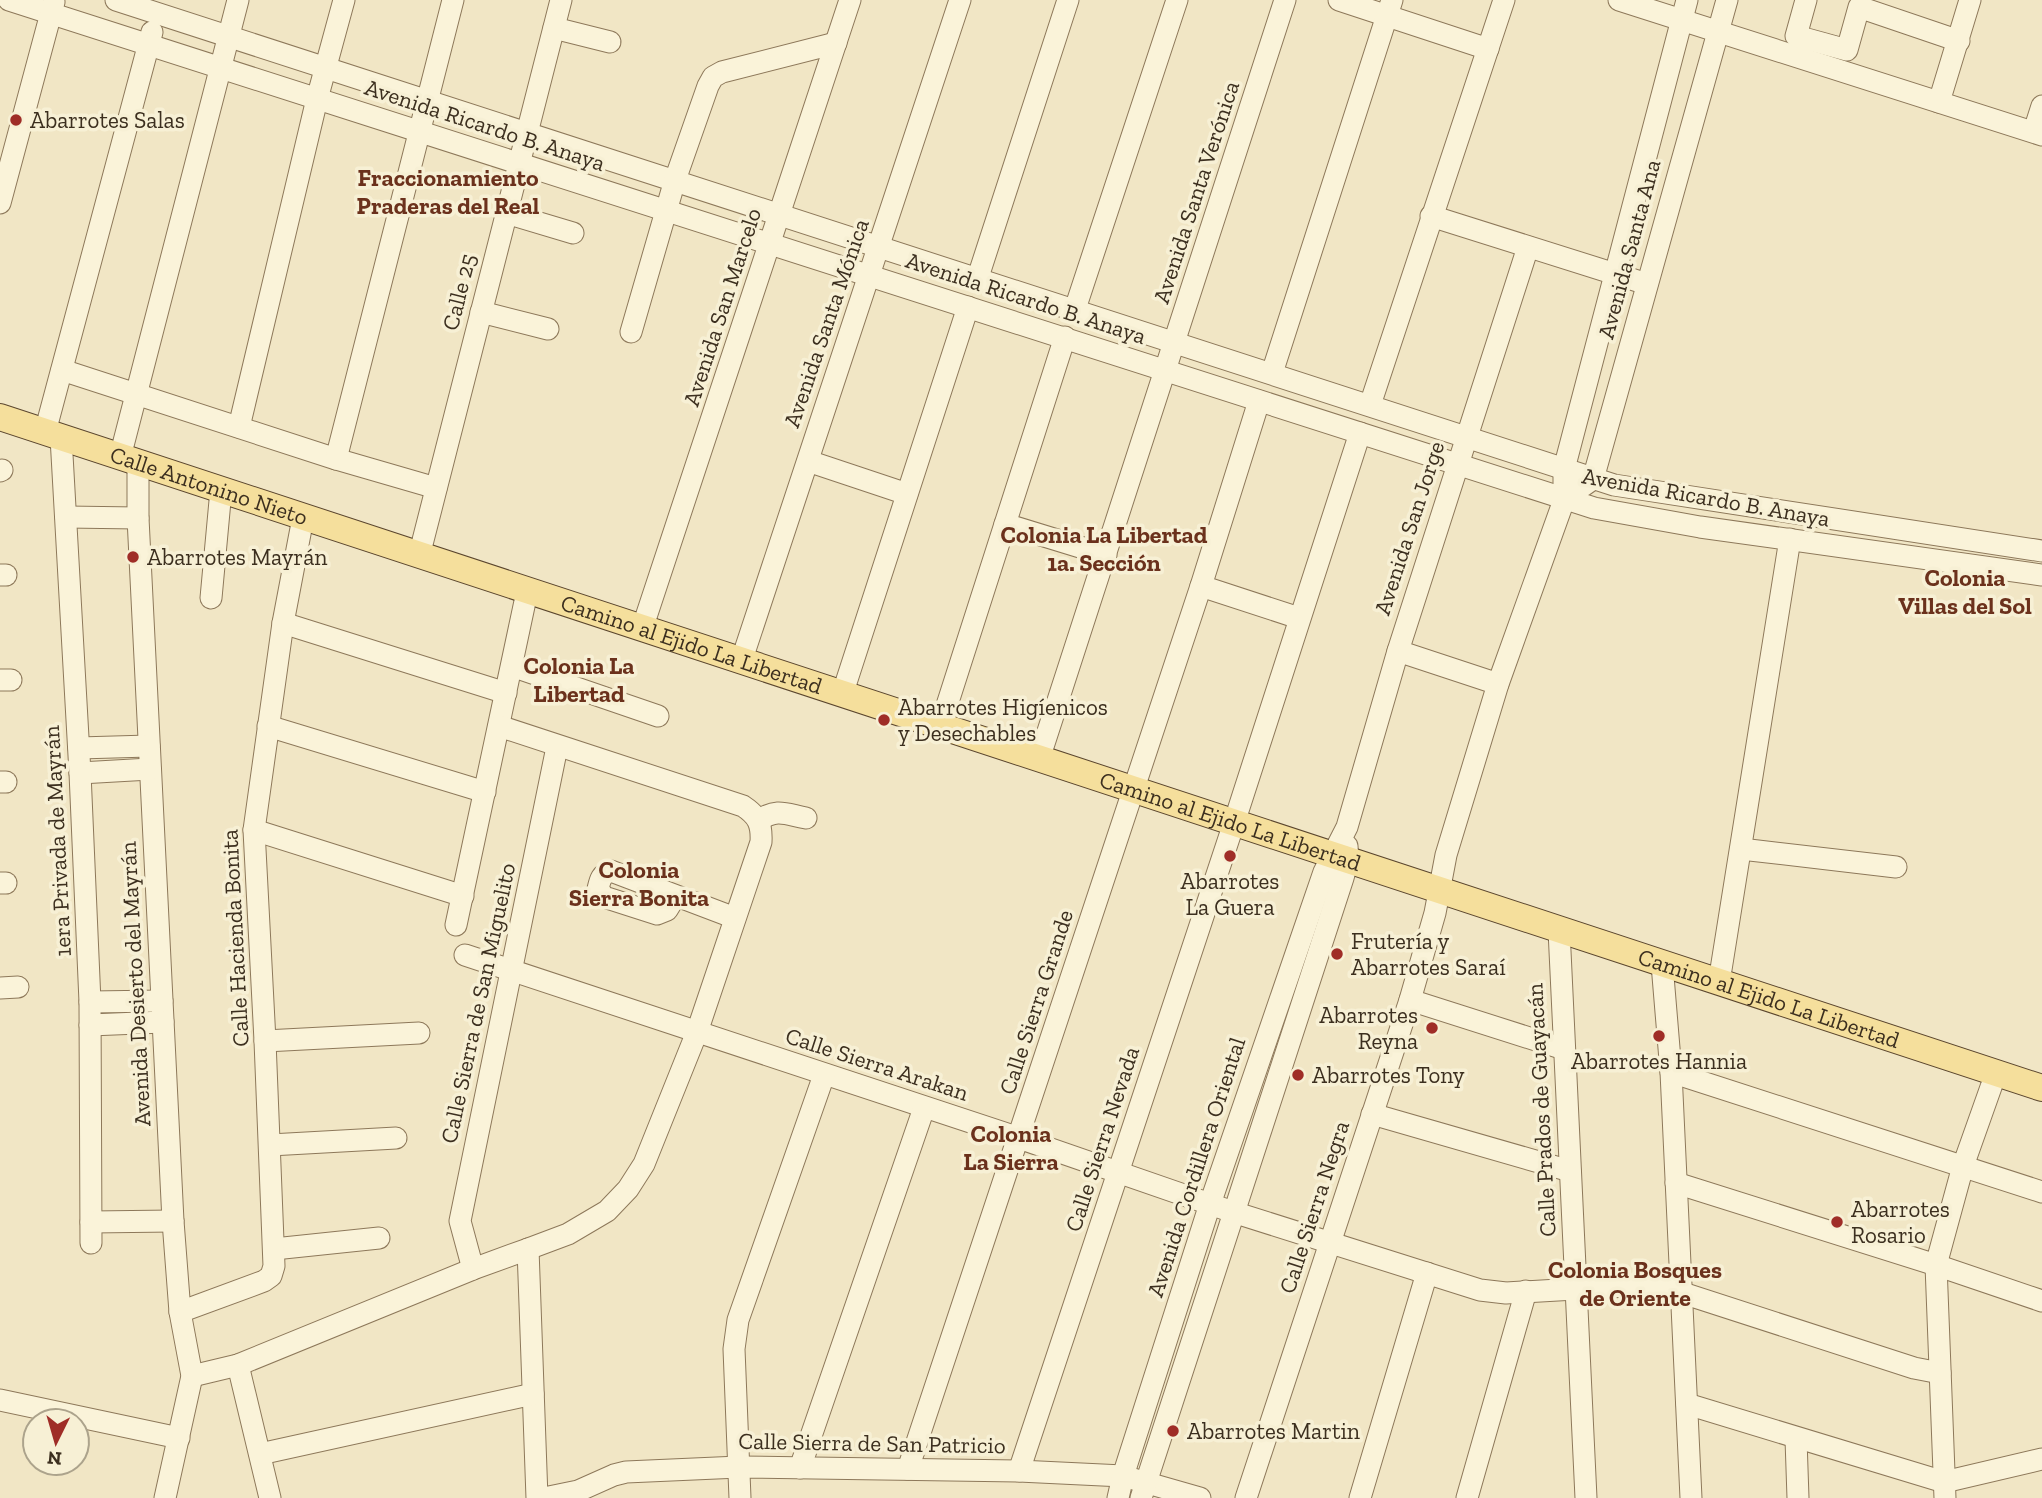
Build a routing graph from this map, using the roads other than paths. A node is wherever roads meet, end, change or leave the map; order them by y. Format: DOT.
graph roads {
  1 [pos="9,0"];
  2 [pos="116,0"];
  3 [pos="238,0"];
  4 [pos="344,0"];
  5 [pos="453,0"];
  6 [pos="561,0"];
  7 [pos="850,0"];
  8 [pos="960,0"];
  9 [pos="1068,0"];
  10 [pos="1177,0"];
  11 [pos="1285,0"];
  12 [pos="1339,0"];
  13 [pos="1504,0"];
  14 [pos="1619,0"];
  15 [pos="1727,0"];
  16 [pos="1806,0"];
  17 [pos="1970,0"];
  18 [pos="52,7"];
  19 [pos="159,7"];
  20 [pos="1389,8"];
  21 [pos="1684,10"];
  22 [pos="554,28"];
  23 [pos="1717,32"];
  24 [pos="229,36"];
  25 [pos="1959,41"];
  26 [pos="610,42"];
  27 [pos="836,43"];
  28 [pos="149,44"];
  29 [pos="1488,49"];
  30 [pos="220,67"];
  31 [pos="326,68"];
  32 [pos="317,99"];
  33 [pos="428,101"];
  34 [pos="1939,102"];
  35 [pos="2042,106"];
  36 [pos="420,131"];
  37 [pos="527,132"];
  38 [pos="2038,133"];
  39 [pos="519,163"];
  40 [pos="674,180"];
  41 [pos="0,203"];
  42 [pos="665,210"];
  43 [pos="506,213"];
  44 [pos="780,214"];
  45 [pos="1431,216"];
  46 [pos="573,233"];
  47 [pos="771,243"];
  48 [pos="880,246"];
  49 [pos="1528,247"];
  50 [pos="1614,274"];
  51 [pos="869,275"];
  52 [pos="978,277"];
  53 [pos="1647,284"];
  54 [pos="968,307"];
  55 [pos="1075,309"];
  56 [pos="481,312"];
  57 [pos="548,329"];
  58 [pos="631,332"];
  59 [pos="1065,337"];
  60 [pos="1176,342"];
  61 [pos="62,370"];
  62 [pos="1166,370"];
  63 [pos="1272,373"];
  64 [pos="136,394"];
  65 [pos="1259,401"];
  66 [pos="1370,405"];
  67 [pos="0,417"];
  68 [pos="239,427"];
  69 [pos="1360,433"];
  70 [pos="53,435"];
  71 [pos="1466,437"];
  72 [pos="337,458"];
  73 [pos="129,460"];
  74 [pos="807,461"];
  75 [pos="1457,465"];
  76 [pos="1564,469"];
  77 [pos="1593,479"];
  78 [pos="436,488"];
  79 [pos="221,491"];
  80 [pos="907,494"];
  81 [pos="1564,499"];
  82 [pos="66,517"];
  83 [pos="138,518"];
  84 [pos="303,518"];
  85 [pos="1005,524"];
  86 [pos="1790,539"];
  87 [pos="2042,551"];
  88 [pos="1105,555"];
  89 [pos="419,556"];
  90 [pos="2042,575"];
  91 [pos="1201,586"];
  92 [pos="527,592"];
  93 [pos="211,598"];
  94 [pos="1299,618"];
  95 [pos="283,623"];
  96 [pos="642,629"];
  97 [pos="1398,651"];
  98 [pos="741,662"];
  99 [pos="512,666"];
  100 [pos="1497,684"];
  101 [pos="506,693"];
  102 [pos="842,695"];
  103 [pos="658,716"];
  104 [pos="268,726"];
  105 [pos="499,726"];
  106 [pos="940,727"];
  107 [pos="149,746"];
  108 [pos="557,747"];
  109 [pos="79,748"];
  110 [pos="1039,759"];
  111 [pos="150,769"];
  112 [pos="80,773"];
  113 [pos="1133,790"];
  114 [pos="485,792"];
  115 [pos="806,818"];
  116 [pos="759,820"];
  117 [pos="1234,823"];
  118 [pos="254,830"];
  119 [pos="1741,849"];
  120 [pos="1339,858"];
  121 [pos="1896,867"];
  122 [pos="1439,890"];
  123 [pos="463,896"];
  124 [pos="676,897"];
  125 [pos="736,918"];
  126 [pos="456,925"];
  127 [pos="1559,930"];
  128 [pos="465,955"];
  129 [pos="1662,964"];
  130 [pos="511,970"];
  131 [pos="1719,982"];
  132 [pos="1410,1000"];
  133 [pos="90,1002"];
  134 [pos="163,1012"];
  135 [pos="90,1025"];
  136 [pos="697,1032"];
  137 [pos="419,1033"];
  138 [pos="265,1041"];
  139 [pos="1564,1049"];
  140 [pos="1671,1072"];
  141 [pos="1996,1073"];
  142 [pos="824,1075"];
  143 [pos="2042,1088"];
  144 [pos="924,1108"];
  145 [pos="1372,1114"];
  146 [pos="396,1138"];
  147 [pos="1019,1138"];
  148 [pos="270,1145"];
  149 [pos="1963,1166"];
  150 [pos="1570,1171"];
  151 [pos="1118,1172"];
  152 [pos="1676,1183"];
  153 [pos="2042,1192"];
  154 [pos="1210,1204"];
  155 [pos="1233,1212"];
  156 [pos="173,1221"];
  157 [pos="379,1238"];
  158 [pos="1331,1243"];
  159 [pos="274,1249"];
  160 [pos="528,1249"];
  161 [pos="1936,1265"];
  162 [pos="473,1269"];
  163 [pos="1427,1273"];
  164 [pos="1575,1289"];
  165 [pos="1681,1291"];
  166 [pos="1526,1292"];
  167 [pos="2042,1301"];
  168 [pos="180,1312"];
  169 [pos="238,1364"];
  170 [pos="1940,1373"];
  171 [pos="191,1376"];
  172 [pos="533,1394"];
  173 [pos="0,1400"];
  174 [pos="1687,1404"];
  175 [pos="179,1438"];
  176 [pos="1796,1439"];
  177 [pos="260,1454"];
  178 [pos="2042,1459"];
  179 [pos="739,1467"];
  180 [pos="800,1468"];
  181 [pos="908,1469"];
  182 [pos="1018,1471"];
  183 [pos="1123,1476"];
  184 [pos="597,1490"];
  185 [pos="1143,1490"];
  186 [pos="1944,1490"];
  187 [pos="165,1498"];
  188 [pos="270,1498"];
  189 [pos="537,1498"];
  190 [pos="544,1498"];
  191 [pos="740,1498"];
  192 [pos="1118,1498"];
  193 [pos="1200,1498"];
  194 [pos="1246,1498"];
  195 [pos="1360,1498"];
  196 [pos="1467,1498"];
  197 [pos="1586,1498"];
  198 [pos="1691,1498"];
  199 [pos="1798,1498"];
  1 -- 18 [label="street, Avenida Ricardo B. Anaya"];
  2 -- 19 [label="street, Avenida Ricardo B. Anaya"];
  3 -- 24 [label="street, Avenida Desierto del Mayrán"];
  4 -- 31 [label="street"];
  5 -- 33 [label="street"];
  6 -- 22 [label="street, Calle 25"];
  7 -- 27 [label="street, Avenida San Marcelo"];
  8 -- 48 [label="street, Avenida Santa Mónica"];
  9 -- 52 [label="street"];
  10 -- 55 [label="street"];
  11 -- 60 [label="street, Avenida Santa Verónica"];
  12 -- 20 [label="street"];
  13 -- 29 [label="street"];
  14 -- 21 [label="street"];
  15 -- 23 [label="street, Avenida Santa Ana"];
  16 -- 25 [label="street"];
  17 -- 25 [label="street"];
  18 -- 28 [label="street, Avenida Ricardo B. Anaya"];
  18 -- 41 [label="street"];
  19 -- 24 [label="street, Avenida Ricardo B. Anaya"];
  19 -- 28 [label="street, 1era Privada de Mayrán"];
  20 -- 29 [label="street"];
  20 -- 63 [label="street"];
  21 -- 23 [label="street"];
  21 -- 50 [label="street, Avenida Santa Ana"];
  22 -- 26 [label="street"];
  22 -- 37 [label="street, Calle 25"];
  23 -- 34 [label="street"];
  23 -- 53 [label="street, Avenida Santa Ana"];
  24 -- 30 [label="street, Avenida Desierto del Mayrán"];
  24 -- 31 [label="street, Avenida Ricardo B. Anaya"];
  25 -- 34 [label="street"];
  27 -- 40 [label="street"];
  27 -- 44 [label="street, Avenida San Marcelo"];
  28 -- 30 [label="street, Avenida Ricardo B. Anaya"];
  28 -- 61 [label="street, 1era Privada de Mayrán"];
  29 -- 45 [label="street"];
  30 -- 32 [label="street, Avenida Ricardo B. Anaya"];
  30 -- 64 [label="street, Avenida Desierto del Mayrán"];
  31 -- 32 [label="street"];
  31 -- 33 [label="street, Avenida Ricardo B. Anaya"];
  32 -- 36 [label="street, Avenida Ricardo B. Anaya"];
  32 -- 68 [label="street"];
  33 -- 36 [label="street"];
  33 -- 37 [label="street, Avenida Ricardo B. Anaya"];
  34 -- 38 [label="street"];
  35 -- 38 [label="street"];
  36 -- 39 [label="street, Avenida Ricardo B. Anaya"];
  36 -- 72 [label="street"];
  37 -- 39 [label="street, Calle 25"];
  37 -- 40 [label="street, Avenida Ricardo B. Anaya"];
  39 -- 42 [label="street, Avenida Ricardo B. Anaya"];
  39 -- 43 [label="street, Calle 25"];
  40 -- 42 [label="street"];
  40 -- 44 [label="street, Avenida Ricardo B. Anaya"];
  42 -- 47 [label="street, Avenida Ricardo B. Anaya"];
  42 -- 58 [label="street"];
  43 -- 46 [label="street"];
  43 -- 56 [label="street, Calle 25"];
  44 -- 47 [label="street, Avenida San Marcelo"];
  44 -- 48 [label="street, Avenida Ricardo B. Anaya"];
  45 -- 49 [label="street"];
  45 -- 66 [label="street"];
  47 -- 51 [label="street, Avenida Ricardo B. Anaya"];
  47 -- 96 [label="street, Avenida San Marcelo"];
  48 -- 51 [label="street, Avenida Santa Mónica"];
  48 -- 52 [label="street, Avenida Ricardo B. Anaya"];
  49 -- 50 [label="street"];
  49 -- 71 [label="street, Avenida San Jorge"];
  50 -- 53 [label="street"];
  50 -- 76 [label="street, Avenida Santa Ana"];
  51 -- 54 [label="street, Avenida Ricardo B. Anaya"];
  51 -- 74 [label="street, Avenida Santa Mónica"];
  52 -- 55 [label="street, Avenida Ricardo B. Anaya"];
  53 -- 77 [label="street, Avenida Santa Ana"];
  54 -- 59 [label="street, Avenida Ricardo B. Anaya"];
  54 -- 80 [label="street"];
  55 -- 60 [label="street, Avenida Ricardo B. Anaya"];
  56 -- 57 [label="street"];
  56 -- 78 [label="street, Calle 25"];
  59 -- 62 [label="street, Avenida Ricardo B. Anaya"];
  59 -- 85 [label="street"];
  60 -- 62 [label="street, Avenida Santa Verónica"];
  60 -- 63 [label="street, Avenida Ricardo B. Anaya"];
  61 -- 64 [label="street"];
  61 -- 70 [label="street, 1era Privada de Mayrán"];
  62 -- 65 [label="street, Avenida Ricardo B. Anaya"];
  62 -- 88 [label="street, Avenida Santa Verónica"];
  63 -- 66 [label="street, Avenida Ricardo B. Anaya"];
  64 -- 68 [label="street"];
  64 -- 73 [label="street, Avenida Desierto del Mayrán"];
  65 -- 69 [label="street, Avenida Ricardo B. Anaya"];
  65 -- 91 [label="street, Calle Sierra Grande"];
  66 -- 71 [label="street, Avenida Ricardo B. Anaya"];
  67 -- 70 [label="main road, Calle Antonino Nieto"];
  68 -- 72 [label="street"];
  69 -- 75 [label="street, Avenida Ricardo B. Anaya"];
  69 -- 94 [label="street, Calle Sierra Nevada"];
  70 -- 73 [label="main road, Calle Antonino Nieto"];
  70 -- 82 [label="street, 1era Privada de Mayrán"];
  71 -- 75 [label="street, Avenida San Jorge"];
  71 -- 76 [label="street, Avenida Ricardo B. Anaya"];
  72 -- 78 [label="street"];
  73 -- 79 [label="main road, Calle Antonino Nieto"];
  73 -- 83 [label="street, Avenida Desierto del Mayrán"];
  74 -- 80 [label="street"];
  74 -- 98 [label="street, Avenida Santa Mónica"];
  75 -- 81 [label="street, Avenida Ricardo B. Anaya"];
  75 -- 97 [label="street, Avenida San Jorge"];
  76 -- 77 [label="street, Avenida Ricardo B. Anaya"];
  76 -- 81 [label="street, Avenida Santa Ana"];
  77 -- 81 [label="street"];
  77 -- 87 [label="street, Avenida Ricardo B. Anaya"];
  78 -- 89 [label="street, Calle 25"];
  79 -- 84 [label="main road, Calle Antonino Nieto"];
  79 -- 93 [label="street"];
  80 -- 102 [label="street"];
  81 -- 86 [label="street, Avenida Ricardo B. Anaya"];
  81 -- 100 [label="street, Avenida Santa Ana"];
  82 -- 83 [label="street"];
  82 -- 109 [label="street, 1era Privada de Mayrán"];
  83 -- 107 [label="street, Avenida Desierto del Mayrán"];
  84 -- 89 [label="main road, Calle Antonino Nieto"];
  84 -- 95 [label="street, Calle Hacienda Bonita"];
  85 -- 88 [label="street"];
  85 -- 106 [label="street"];
  86 -- 90 [label="street, Avenida Ricardo B. Anaya"];
  86 -- 119 [label="street"];
  88 -- 110 [label="street, Avenida Santa Verónica"];
  89 -- 92 [label="main road, Camino al Ejido La Libertad"];
  91 -- 94 [label="street"];
  91 -- 113 [label="street, Calle Sierra Grande"];
  92 -- 96 [label="main road, Camino al Ejido La Libertad"];
  92 -- 99 [label="street"];
  94 -- 117 [label="street, Calle Sierra Nevada"];
  95 -- 101 [label="street"];
  95 -- 104 [label="street, Calle Hacienda Bonita"];
  96 -- 98 [label="main road, Camino al Ejido La Libertad"];
  97 -- 100 [label="street"];
  97 -- 120 [label="street, Avenida San Jorge"];
  98 -- 102 [label="main road, Camino al Ejido La Libertad"];
  99 -- 101 [label="street"];
  99 -- 103 [label="street"];
  100 -- 122 [label="street, Avenida Santa Ana"];
  101 -- 105 [label="street"];
  102 -- 106 [label="main road, Camino al Ejido La Libertad"];
  104 -- 114 [label="street"];
  104 -- 118 [label="street, Calle Hacienda Bonita"];
  105 -- 108 [label="street"];
  105 -- 114 [label="street"];
  106 -- 110 [label="main road, Camino al Ejido La Libertad"];
  107 -- 109 [label="street"];
  107 -- 111 [label="street, Avenida Desierto del Mayrán"];
  108 -- 116 [label="street"];
  108 -- 130 [label="street, Calle Sierra de San Miguelito"];
  109 -- 112 [label="street, 1era Privada de Mayrán"];
  110 -- 113 [label="main road, Camino al Ejido La Libertad"];
  111 -- 112 [label="street"];
  111 -- 134 [label="street, Avenida Desierto del Mayrán"];
  112 -- 133 [label="street, 1era Privada de Mayrán"];
  113 -- 117 [label="main road, Camino al Ejido La Libertad"];
  113 -- 147 [label="street, Calle Sierra Grande"];
  114 -- 123 [label="street"];
  115 -- 116 [label="street"];
  116 -- 125 [label="street"];
  117 -- 120 [label="main road, Camino al Ejido La Libertad"];
  117 -- 151 [label="street, Calle Sierra Nevada"];
  118 -- 123 [label="street"];
  118 -- 138 [label="street, Calle Hacienda Bonita"];
  119 -- 121 [label="street"];
  119 -- 131 [label="street"];
  120 -- 122 [label="main road, Camino al Ejido La Libertad"];
  120 -- 154 [label="street, Avenida Cordillera Oriental"];
  120 -- 155 [label="street"];
  122 -- 127 [label="main road, Camino al Ejido La Libertad"];
  122 -- 132 [label="street, Calle Sierra Negra"];
  123 -- 126 [label="street"];
  124 -- 125 [label="street"];
  125 -- 136 [label="street"];
  127 -- 129 [label="main road, Camino al Ejido La Libertad"];
  127 -- 139 [label="street, Calle Prados de Guayacán"];
  128 -- 130 [label="street, Calle Sierra Arakan"];
  129 -- 131 [label="main road, Camino al Ejido La Libertad"];
  129 -- 140 [label="street"];
  130 -- 136 [label="street, Calle Sierra Arakan"];
  130 -- 162 [label="street, Calle Sierra de San Miguelito"];
  131 -- 141 [label="main road, Camino al Ejido La Libertad"];
  132 -- 139 [label="street"];
  132 -- 145 [label="street, Calle Sierra Negra"];
  133 -- 134 [label="street"];
  133 -- 135 [label="street, 1era Privada de Mayrán"];
  134 -- 135 [label="street"];
  134 -- 156 [label="street, Avenida Desierto del Mayrán"];
  135 -- 156 [label="street, 1era Privada de Mayrán"];
  136 -- 142 [label="street, Calle Sierra Arakan"];
  136 -- 160 [label="street"];
  137 -- 138 [label="street"];
  138 -- 148 [label="street, Calle Hacienda Bonita"];
  139 -- 150 [label="street, Calle Prados de Guayacán"];
  140 -- 149 [label="street"];
  140 -- 152 [label="street"];
  141 -- 143 [label="main road, Camino al Ejido La Libertad"];
  141 -- 149 [label="street"];
  142 -- 144 [label="street, Calle Sierra Arakan"];
  142 -- 179 [label="street"];
  144 -- 147 [label="street, Calle Sierra Arakan"];
  144 -- 180 [label="street"];
  145 -- 150 [label="street"];
  145 -- 158 [label="street, Calle Sierra Negra"];
  146 -- 148 [label="street"];
  147 -- 151 [label="street, Calle Sierra Arakan"];
  147 -- 181 [label="street, Calle Sierra Grande"];
  148 -- 159 [label="street, Calle Hacienda Bonita"];
  149 -- 153 [label="street"];
  149 -- 161 [label="street"];
  150 -- 164 [label="street, Calle Prados de Guayacán"];
  151 -- 154 [label="street, Calle Sierra Arakan"];
  151 -- 182 [label="street, Calle Sierra Nevada"];
  152 -- 161 [label="street"];
  152 -- 165 [label="street"];
  154 -- 155 [label="street, Calle Sierra Arakan"];
  154 -- 183 [label="street, Avenida Cordillera Oriental"];
  155 -- 158 [label="street, Calle Sierra Arakan"];
  155 -- 185 [label="street"];
  156 -- 168 [label="street, Avenida Desierto del Mayrán"];
  157 -- 159 [label="street"];
  158 -- 163 [label="street, Calle Sierra Arakan"];
  158 -- 194 [label="street, Calle Sierra Negra"];
  159 -- 168 [label="street, Calle Hacienda Bonita"];
  160 -- 162 [label="street"];
  160 -- 172 [label="street"];
  161 -- 167 [label="street"];
  161 -- 170 [label="street"];
  162 -- 169 [label="street"];
  163 -- 166 [label="street, Calle Sierra Arakan"];
  163 -- 195 [label="street"];
  164 -- 165 [label="street, Calle Sierra Arakan"];
  164 -- 166 [label="street, Calle Sierra Arakan"];
  164 -- 197 [label="street, Calle Prados de Guayacán"];
  165 -- 170 [label="street, Calle Sierra Arakan"];
  165 -- 174 [label="street"];
  166 -- 196 [label="street"];
  168 -- 171 [label="street, Avenida Desierto del Mayrán"];
  169 -- 171 [label="street"];
  169 -- 177 [label="street"];
  170 -- 186 [label="street"];
  171 -- 175 [label="street, Avenida Desierto del Mayrán"];
  172 -- 177 [label="street"];
  172 -- 189 [label="street"];
  173 -- 175 [label="street"];
  174 -- 176 [label="street"];
  174 -- 198 [label="street"];
  175 -- 187 [label="street, Avenida Desierto del Mayrán"];
  176 -- 186 [label="street"];
  176 -- 199 [label="street"];
  177 -- 188 [label="street"];
  178 -- 186 [label="street"];
  179 -- 180 [label="street, Calle Sierra de San Patricio"];
  179 -- 184 [label="street, Calle Sierra de San Patricio"];
  179 -- 191 [label="street"];
  180 -- 181 [label="street, Calle Sierra de San Patricio"];
  181 -- 182 [label="street, Calle Sierra de San Patricio"];
  182 -- 183 [label="street, Calle Sierra de San Patricio"];
  183 -- 185 [label="street, Calle Sierra de San Patricio"];
  183 -- 192 [label="street, Avenida Cordillera Oriental"];
  184 -- 190 [label="street, Calle Sierra de San Patricio"];
  185 -- 193 [label="street, Calle Sierra de San Patricio"];
}
